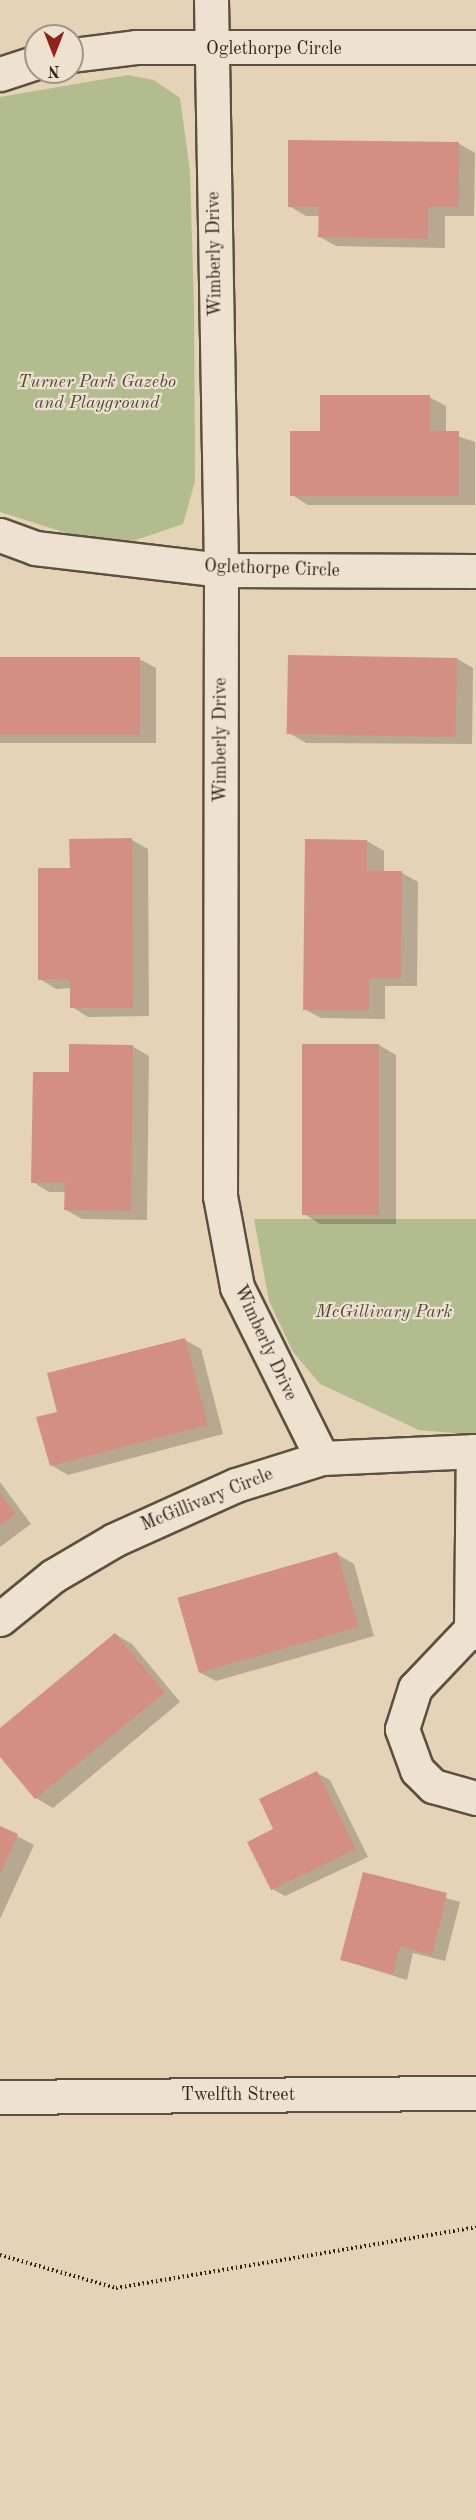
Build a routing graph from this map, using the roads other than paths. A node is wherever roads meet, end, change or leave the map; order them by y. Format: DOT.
graph roads {
  1 [pos="212,0"];
  2 [pos="476,47"];
  3 [pos="211,49"];
  4 [pos="84,54"];
  5 [pos="24,66"];
  6 [pos="0,74"];
  7 [pos="0,535"];
  8 [pos="221,570"];
  9 [pos="476,571"];
  10 [pos="474,1451"];
  11 [pos="321,1458"];
  12 [pos="0,1619"];
  13 [pos="474,1631"];
  14 [pos="476,1798"];
  15 [pos="476,2093"];
  16 [pos="0,2097"];
  1 -- 3 [label="street, Wimberly Drive"];
  2 -- 3 [label="street, Oglethorpe Circle"];
  3 -- 4 [label="street, Oglethorpe Circle"];
  3 -- 8 [label="street, Wimberly Drive"];
  5 -- 6 [label="street"];
  7 -- 8 [label="street, Oglethorpe Circle"];
  8 -- 9 [label="street, Oglethorpe Circle"];
  8 -- 11 [label="street, Wimberly Drive"];
  10 -- 11 [label="street, McGillivary Circle"];
  10 -- 13 [label="street"];
  11 -- 12 [label="street, McGillivary Circle"];
  13 -- 14 [label="street"];
  15 -- 16 [label="street, Twelfth Street"];
}
